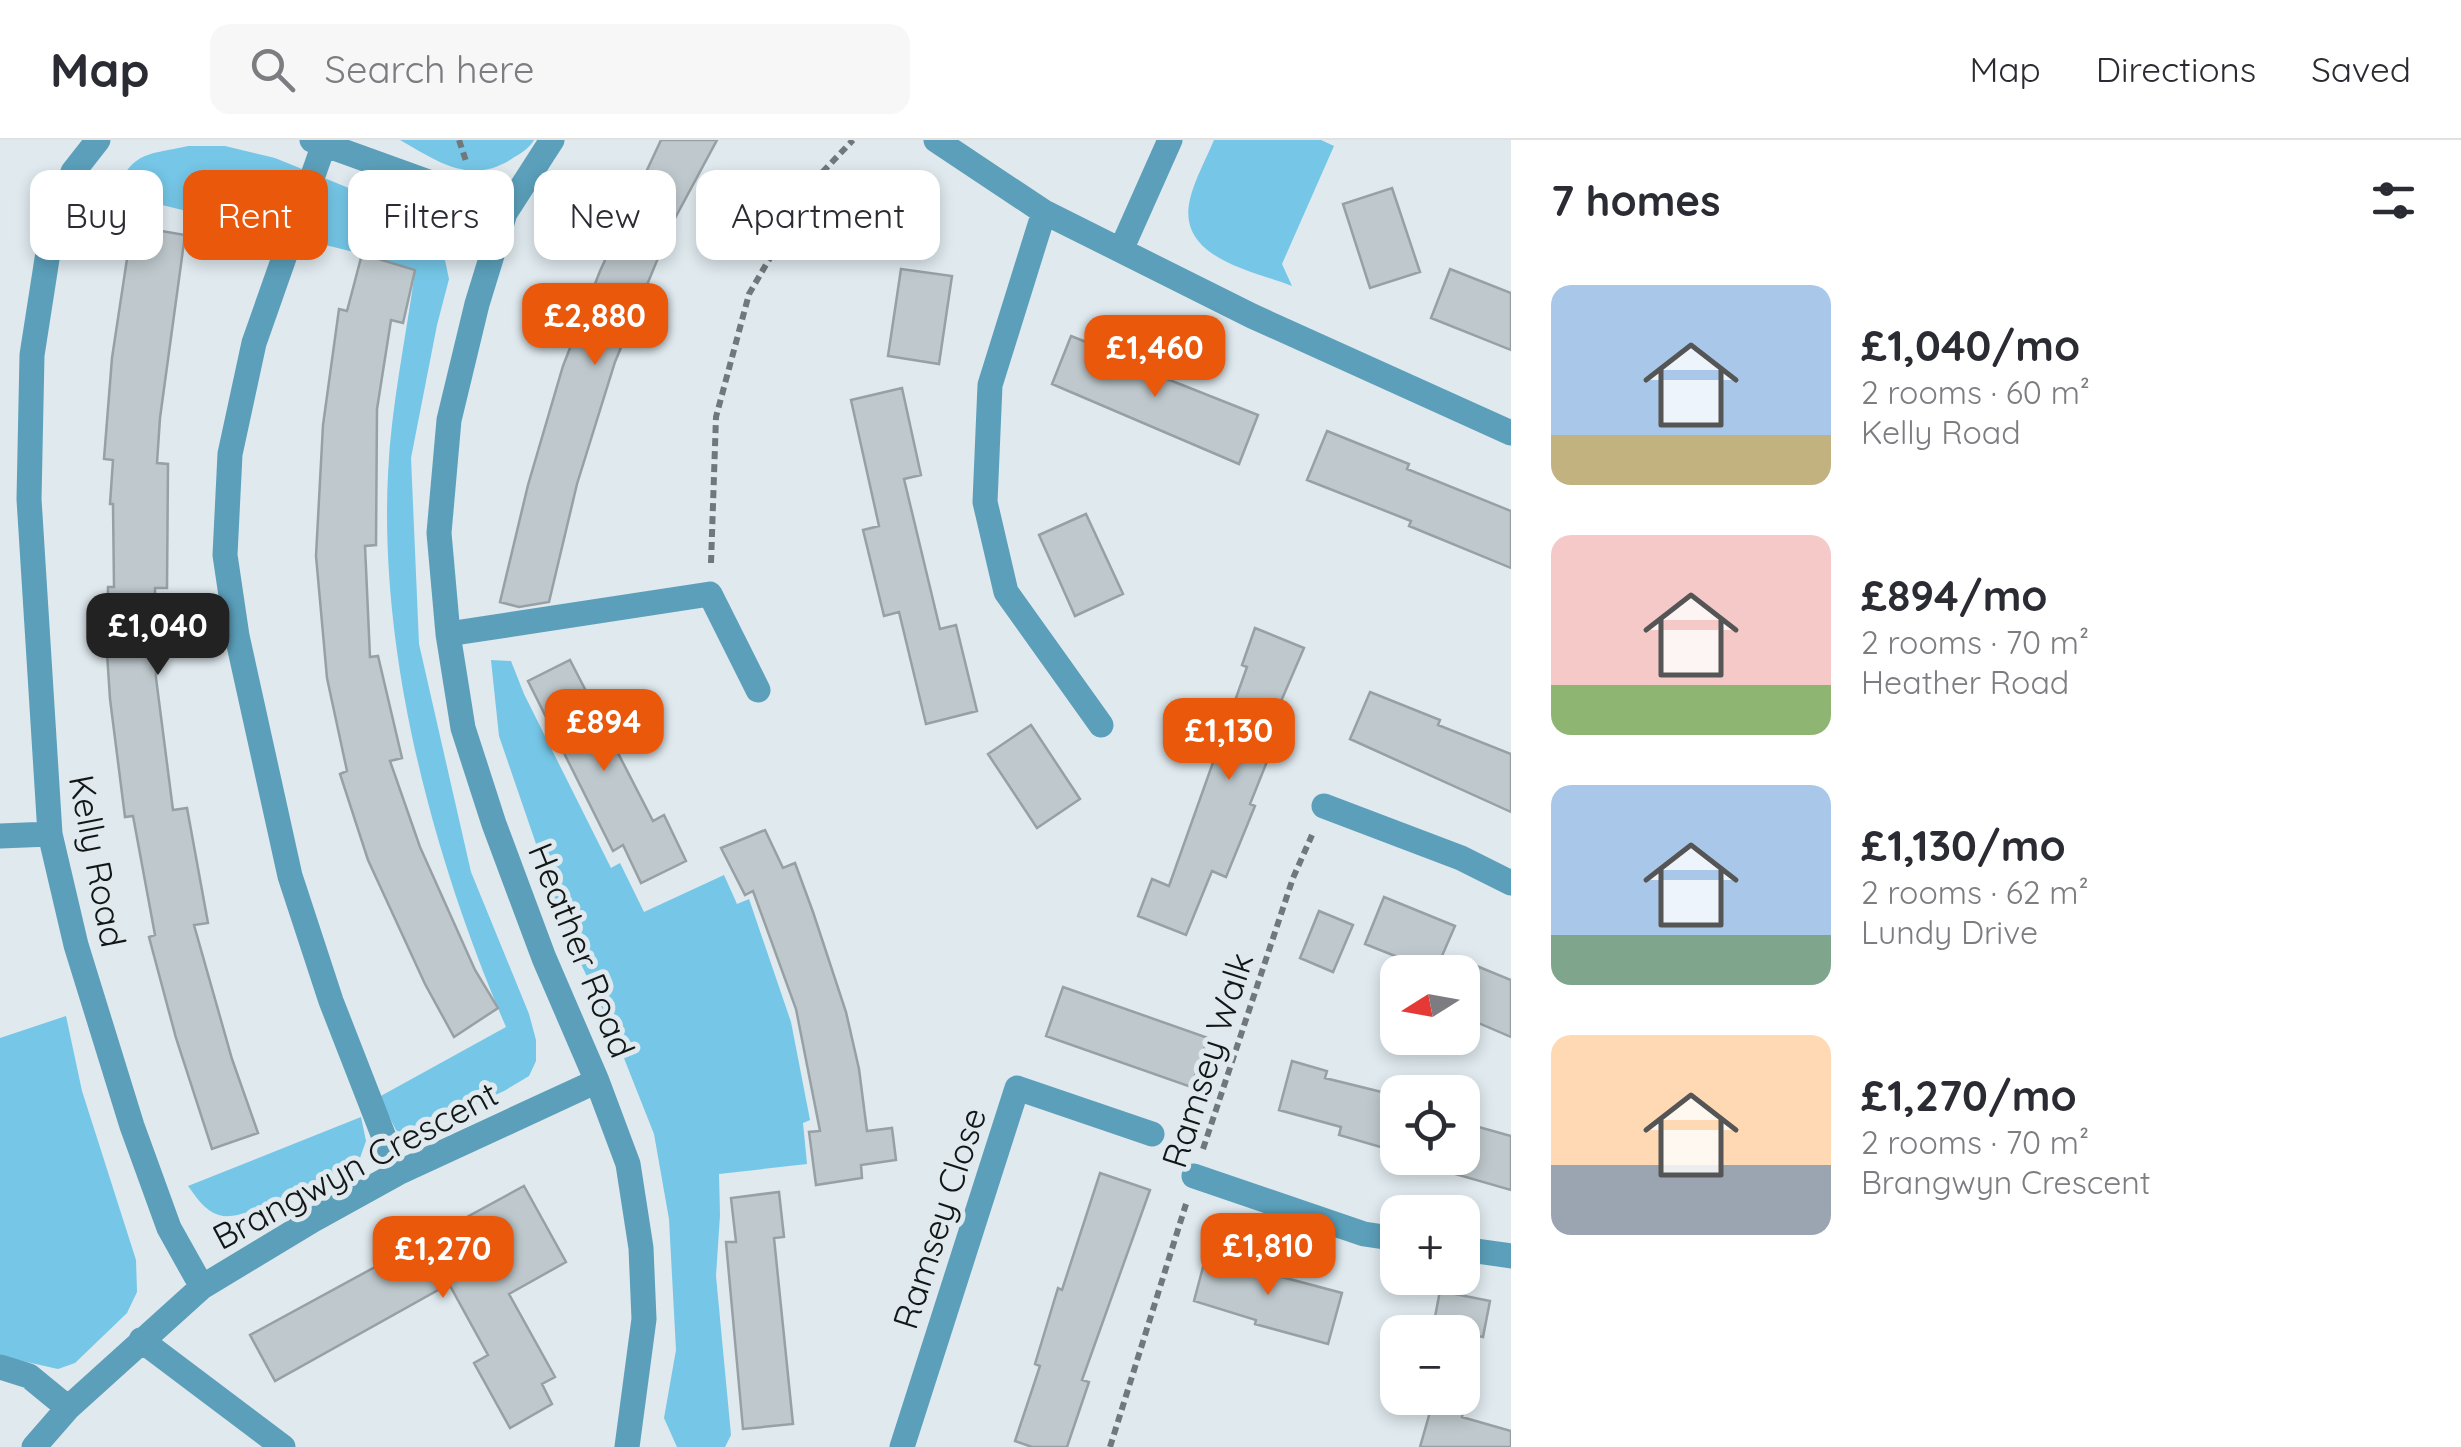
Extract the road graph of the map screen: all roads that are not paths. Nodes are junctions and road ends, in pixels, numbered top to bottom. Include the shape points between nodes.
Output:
1 (98, 140) edge
2 (552, 140) edge
3 (936, 140) edge
4 (1170, 140) edge
5 (318, 142) edge
6 (395, 170) edge
7 (514, 200) edge
8 (1044, 212) junction
9 (1121, 250) junction
10 (491, 260) edge
11 (1511, 433) edge
12 (448, 634) junction
13 (758, 690) dead end
14 (1101, 725) dead end
15 (1324, 806) road end
16 (50, 834) junction
17 (0, 836) edge
18 (1511, 883) edge
19 (597, 1080) junction
20 (1152, 1134) dead end
21 (398, 1173) junction
22 (1194, 1176) road end
23 (1380, 1236) edge
24 (1480, 1252) edge
25 (1511, 1256) edge
26 (202, 1287) junction
27 (141, 1340) junction
28 (0, 1367) edge
29 (68, 1408) junction
30 (34, 1447) edge
31 (283, 1447) edge
32 (627, 1447) edge
33 (902, 1447) edge

1 - 16 street, Kelly Road via 73,172 52,227 32,355 29,499
2 - 7 street, Heather Road
3 - 8 street
4 - 9 street
5 - 6 street
5 - 21 street via 254,344 230,454 225,555 236,636 290,876 330,1001
8 - 9 street
8 - 14 street via 990,385 984,502 1006,592
9 - 11 street
10 - 12 street, Heather Road via 449,420 439,534
12 - 13 street via 710,594
12 - 19 street, Heather Road via 463,728 494,824
15 - 18 street
16 - 17 street
16 - 26 street, Kelly Road via 132,1126 170,1228
19 - 21 street, Brangwyn Crescent
19 - 32 street, Heather Road via 628,1164 641,1248 644,1319
20 - 33 street, Ramsey Close via 1017,1088
21 - 26 street, Brangwyn Crescent
22 - 23 street
24 - 25 street
26 - 27 street, Brangwyn Crescent
27 - 29 street, Brangwyn Crescent
27 - 31 street
28 - 29 street via 28,1376
29 - 30 street, Brangwyn Crescent

